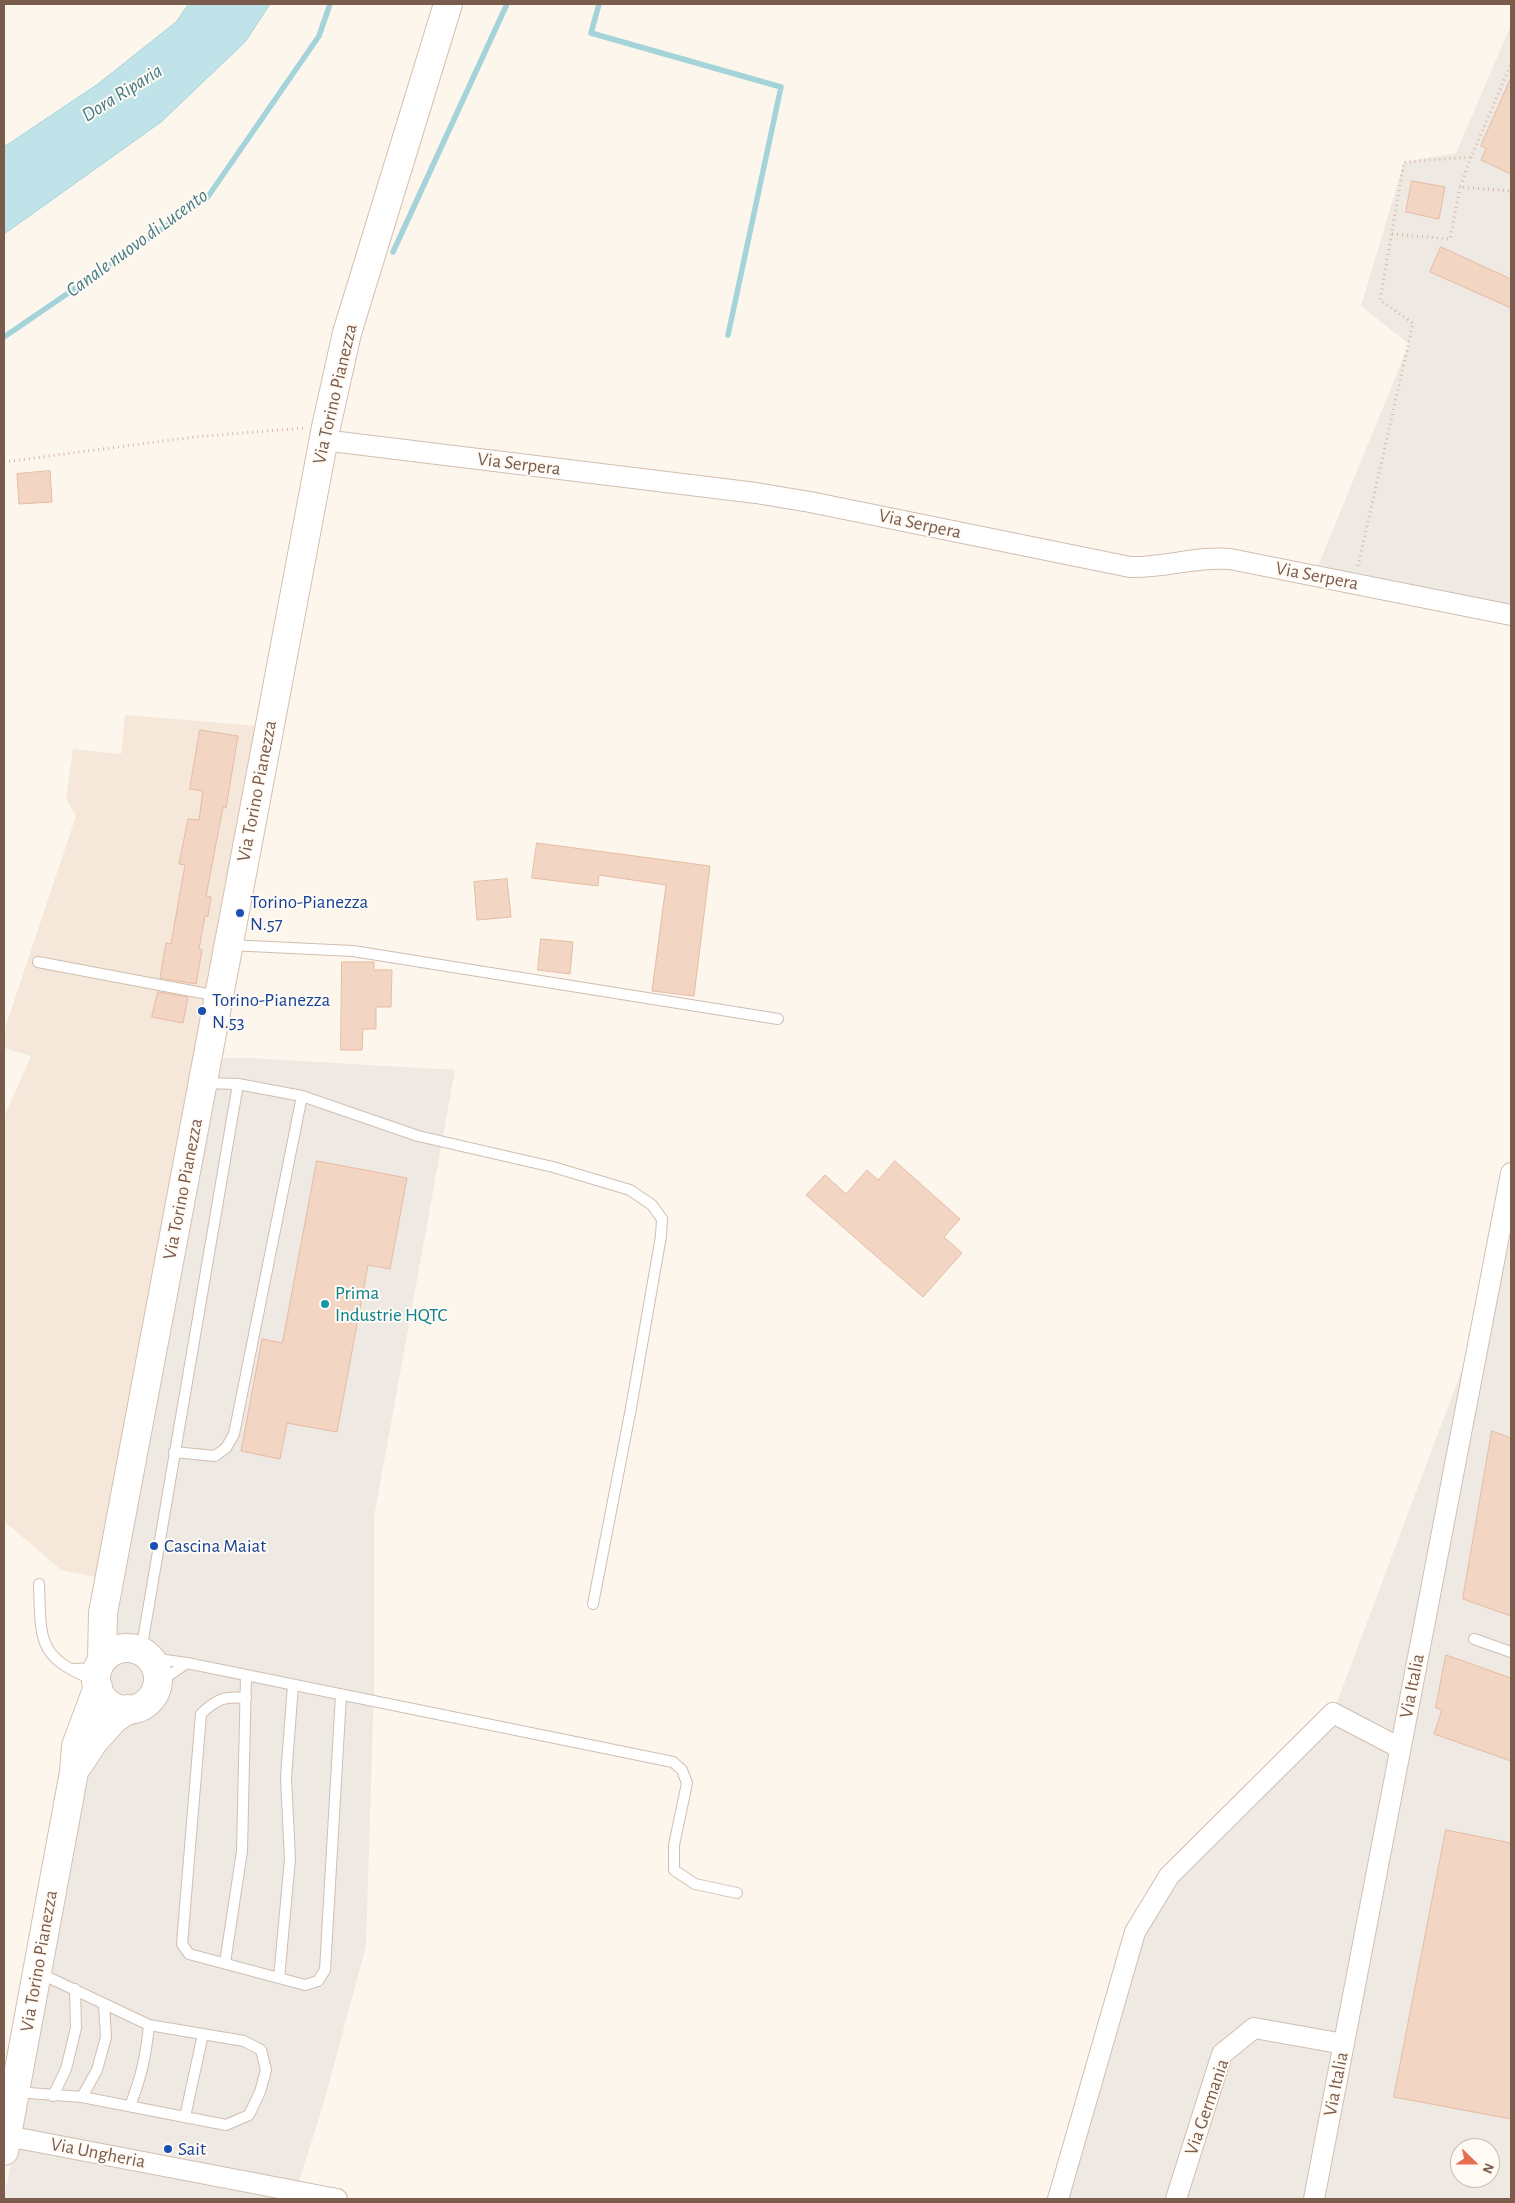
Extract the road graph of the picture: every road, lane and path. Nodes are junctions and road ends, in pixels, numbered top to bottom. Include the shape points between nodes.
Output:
1 (448, 4) edge
2 (1511, 64) edge
3 (1471, 156) junction
4 (1460, 187) junction
5 (1511, 191) edge
6 (1392, 234) junction
7 (324, 433) junction
8 (4, 462) edge
9 (1354, 584) junction
10 (1511, 615) edge
11 (228, 945) junction
12 (38, 962) dead end
13 (219, 996) junction
14 (778, 1020) dead end
15 (202, 1084) junction
16 (238, 1084) junction
17 (302, 1096) junction
18 (1511, 1173) edge
19 (174, 1452) junction
20 (39, 1584) dead end
21 (108, 1588) junction
22 (593, 1604) dead end
23 (1474, 1639) dead end
24 (1511, 1652) edge
25 (147, 1661) junction
26 (187, 1663) junction
27 (99, 1674) junction
28 (246, 1676) junction
29 (293, 1685) junction
30 (341, 1695) junction
31 (246, 1698) junction
32 (128, 1710) junction
33 (1400, 1748) junction
34 (74, 1772) junction
35 (737, 1893) dead end
36 (225, 1964) junction
37 (37, 1972) junction
38 (279, 1978) junction
39 (75, 1989) junction
40 (104, 2004) junction
41 (149, 2025) junction
42 (202, 2034) junction
43 (1344, 2044) junction
44 (15, 2092) junction
45 (52, 2096) junction
46 (82, 2097) junction
47 (130, 2106) junction
48 (185, 2117) junction
49 (5, 2144) edge
50 (336, 2199) edge
51 (1058, 2199) edge
52 (1176, 2199) edge
53 (1314, 2199) edge

1 - 7 main road, Via Torino Pianezza via 347,333
2 - 3 path
3 - 4 path
3 - 6 path via 1404,162
4 - 5 path
4 - 6 path via 1450,239
6 - 9 path via 1380,300 1413,323
7 - 8 path via 194,437
7 - 9 street, Via Serpera via 765,494 1130,567 1146,568 1210,557 1224,558
7 - 11 main road, Via Torino Pianezza
9 - 10 street, Via Serpera
11 - 13 main road, Via Torino Pianezza
11 - 14 lane via 353,951
12 - 13 lane
13 - 15 main road, Via Torino Pianezza
15 - 16 lane
15 - 21 main road, Via Torino Pianezza
16 - 17 lane
16 - 19 lane
17 - 19 lane via 234,1434 226,1448 215,1456
17 - 22 lane via 418,1136 554,1167 630,1190 652,1205 662,1219 662,1236
18 - 33 street, Via Italia
19 - 25 lane
20 - 27 lane via 41,1633 48,1652 69,1669
21 - 25 main road via 127,1635
21 - 27 main road, Via Torino Pianezza
23 - 24 lane
25 - 26 lane
25 - 26 lane
25 - 27 main road via 119,1649 110,1653
25 - 32 main road via 154,1693 148,1702
26 - 28 lane
27 - 32 main road via 102,1696 118,1708
27 - 34 main road, Via Torino Pianezza via 76,1746
28 - 29 lane
28 - 31 lane
29 - 30 lane
29 - 38 lane via 286,1777 290,1859
30 - 35 lane via 673,1762 682,1770 688,1783 674,1845 674,1870 695,1884
30 - 38 lane via 325,1970 318,1981 305,1985
31 - 36 lane via 242,1851
31 - 36 lane via 229,1696 211,1703 201,1714 182,1929 182,1944 189,1954
32 - 34 main road, Via Torino Pianezza via 114,1719 94,1741
33 - 43 street, Via Italia
33 - 51 street via 1333,1713 1169,1876 1135,1932
34 - 37 main road, Via Torino Pianezza
36 - 38 lane
37 - 39 lane
37 - 44 main road, Via Torino Pianezza
39 - 40 lane
39 - 45 lane via 76,2028 66,2069
40 - 41 lane
40 - 46 lane via 106,2037 97,2070
41 - 42 lane
41 - 47 lane via 142,2077
42 - 48 lane
42 - 48 lane via 244,2041 261,2050 266,2070 249,2115 226,2125
43 - 52 street, Via Germania via 1254,2028 1222,2054
43 - 53 street, Via Italia
44 - 45 lane
44 - 49 main road, Via Torino Pianezza
45 - 46 lane
46 - 47 lane
47 - 48 lane
49 - 50 street, Via Ungheria

